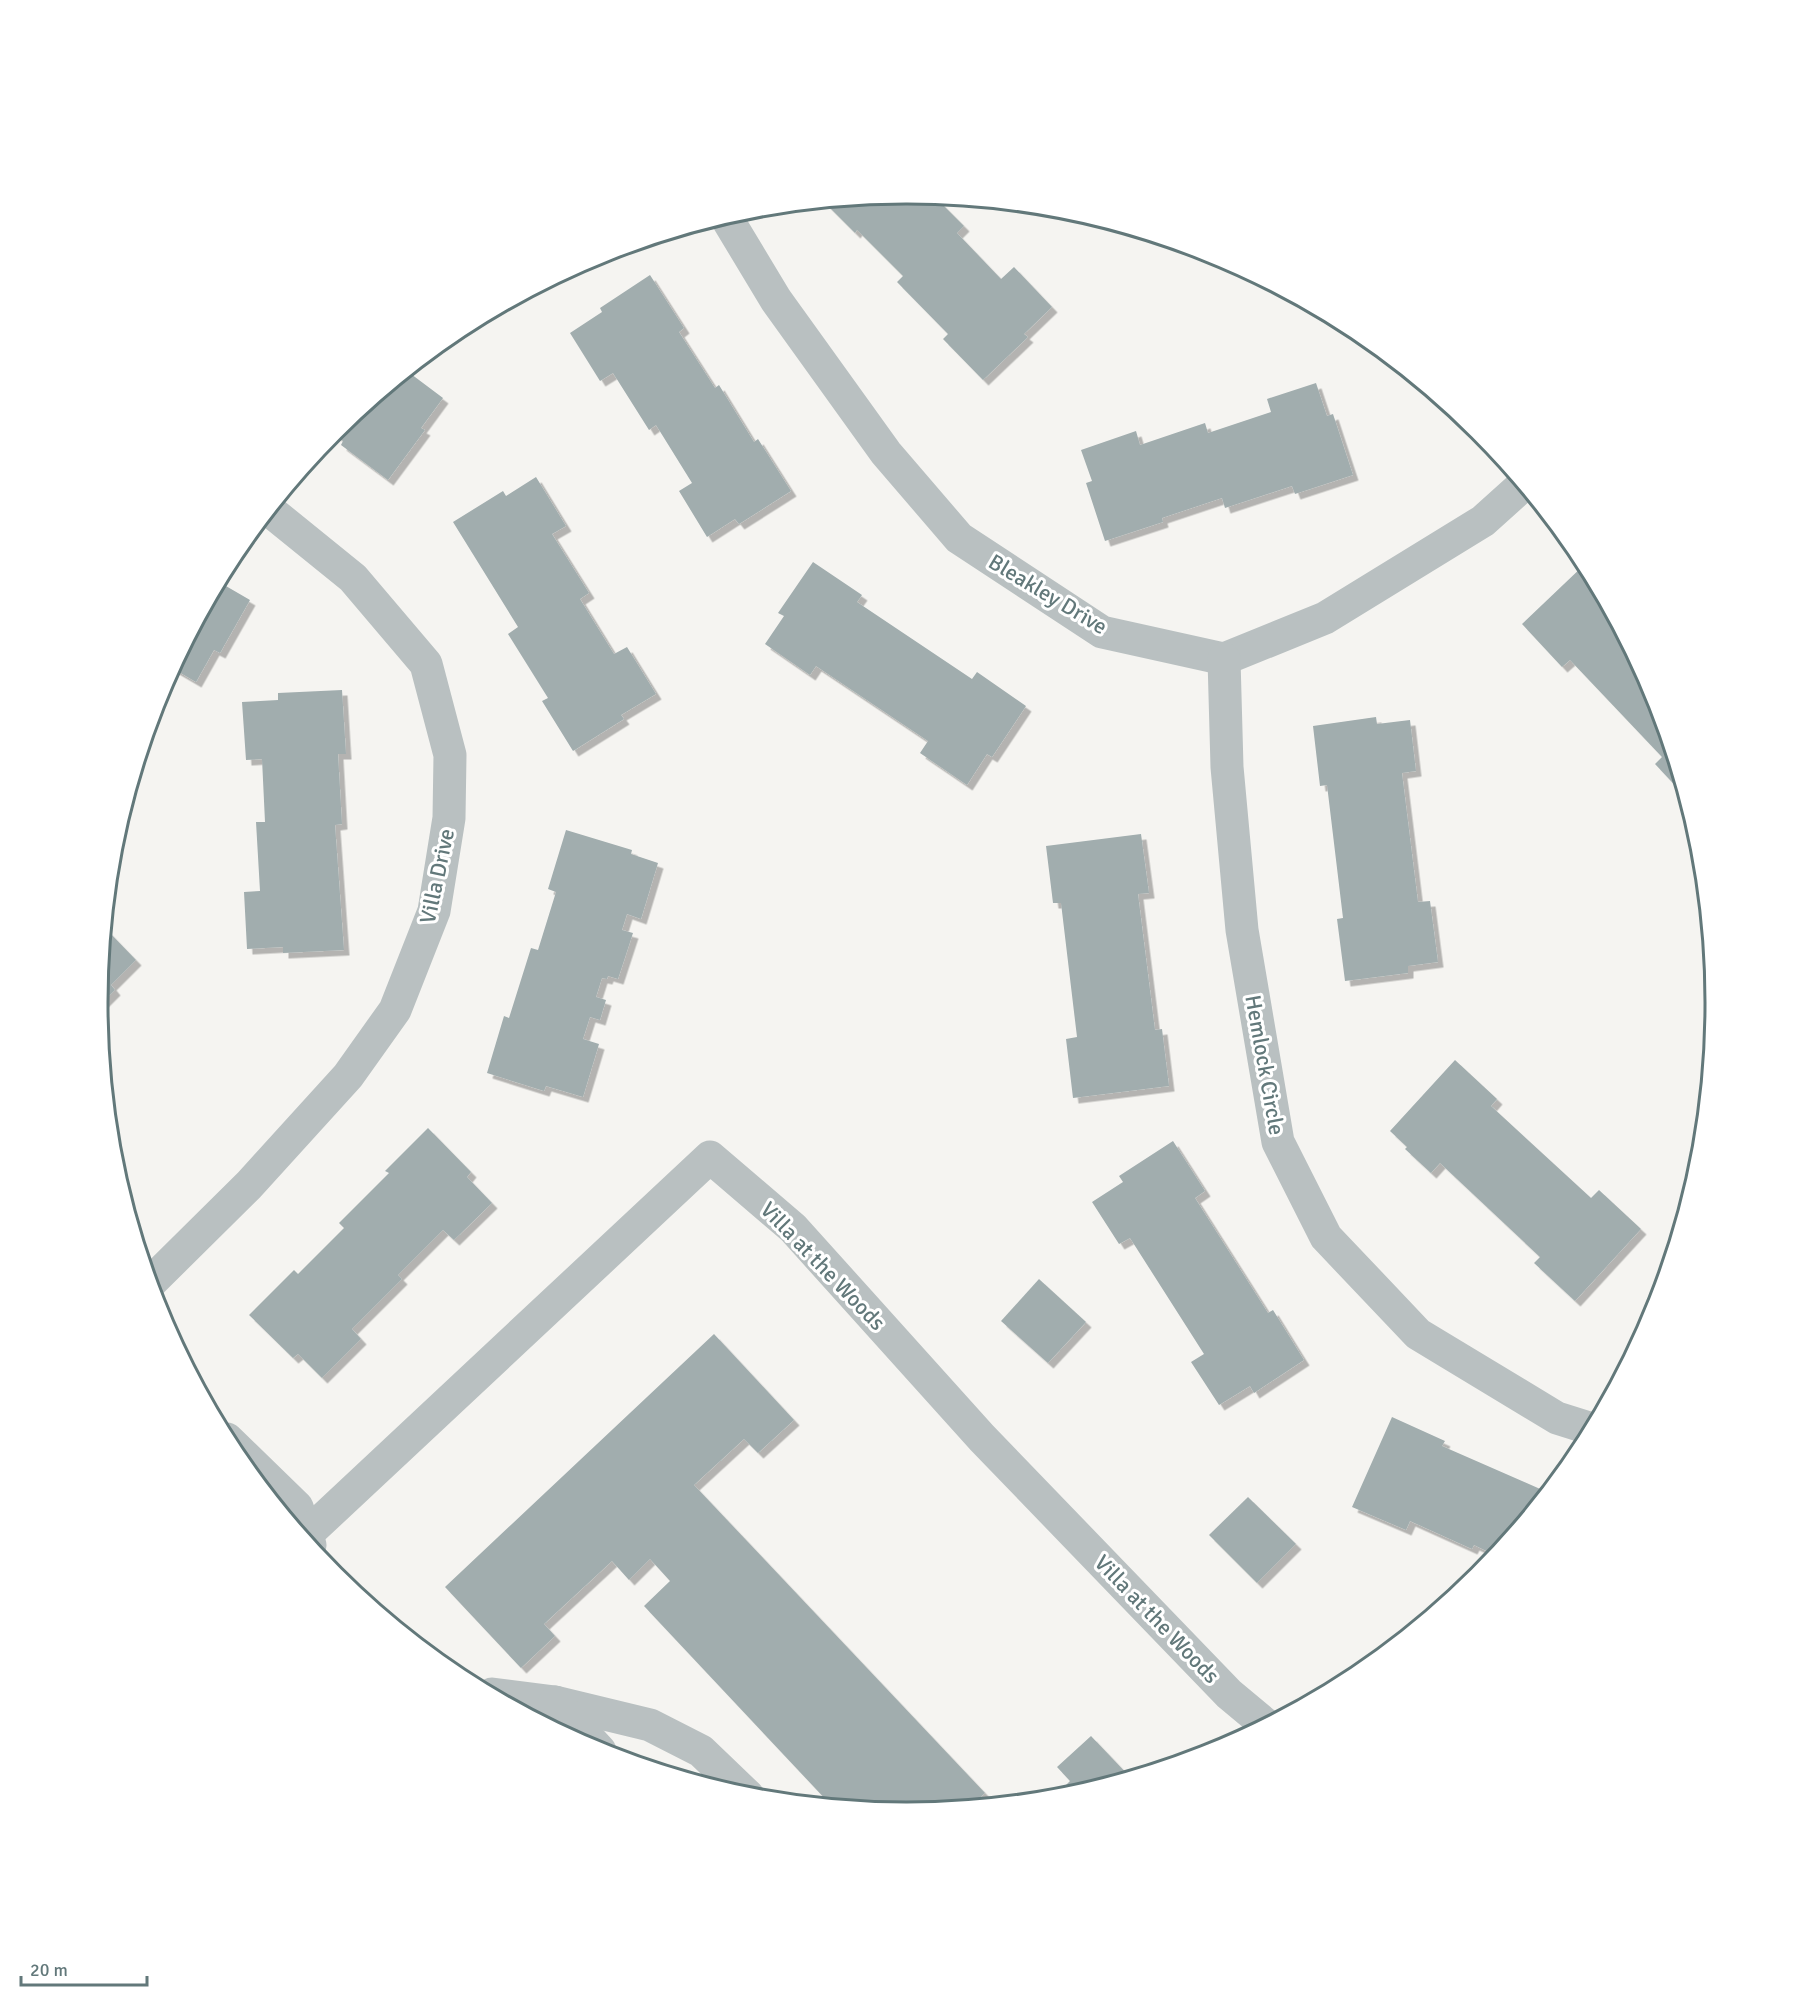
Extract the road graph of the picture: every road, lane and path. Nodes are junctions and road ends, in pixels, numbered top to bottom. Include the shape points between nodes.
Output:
1 (731, 225) edge
2 (1518, 490) edge
3 (275, 515) edge
4 (1224, 659) junction
5 (156, 1277) edge
6 (1583, 1426) edge
7 (261, 1472) edge
8 (304, 1526) edge
9 (312, 1535) edge
10 (509, 1696) edge
11 (555, 1702) junction
12 (1259, 1719) edge
13 (583, 1733) edge
14 (733, 1782) edge

1 - 4 street, Bleakley Drive via 776,300 886,453 959,538 1102,632
2 - 4 street via 1483,521 1325,618
3 - 5 street, Villa Drive via 353,578 426,663 450,755 449,818 434,911 395,1011 348,1076 249,1185
4 - 6 street, Hemlock Circle via 1227,766 1242,930 1278,1142 1326,1237 1418,1334 1557,1418
7 - 8 street via 297,1507
9 - 12 street, Villa at the Woods via 710,1157 793,1228 990,1446 1229,1694
10 - 11 street
11 - 13 street
11 - 14 street via 650,1725 701,1751

